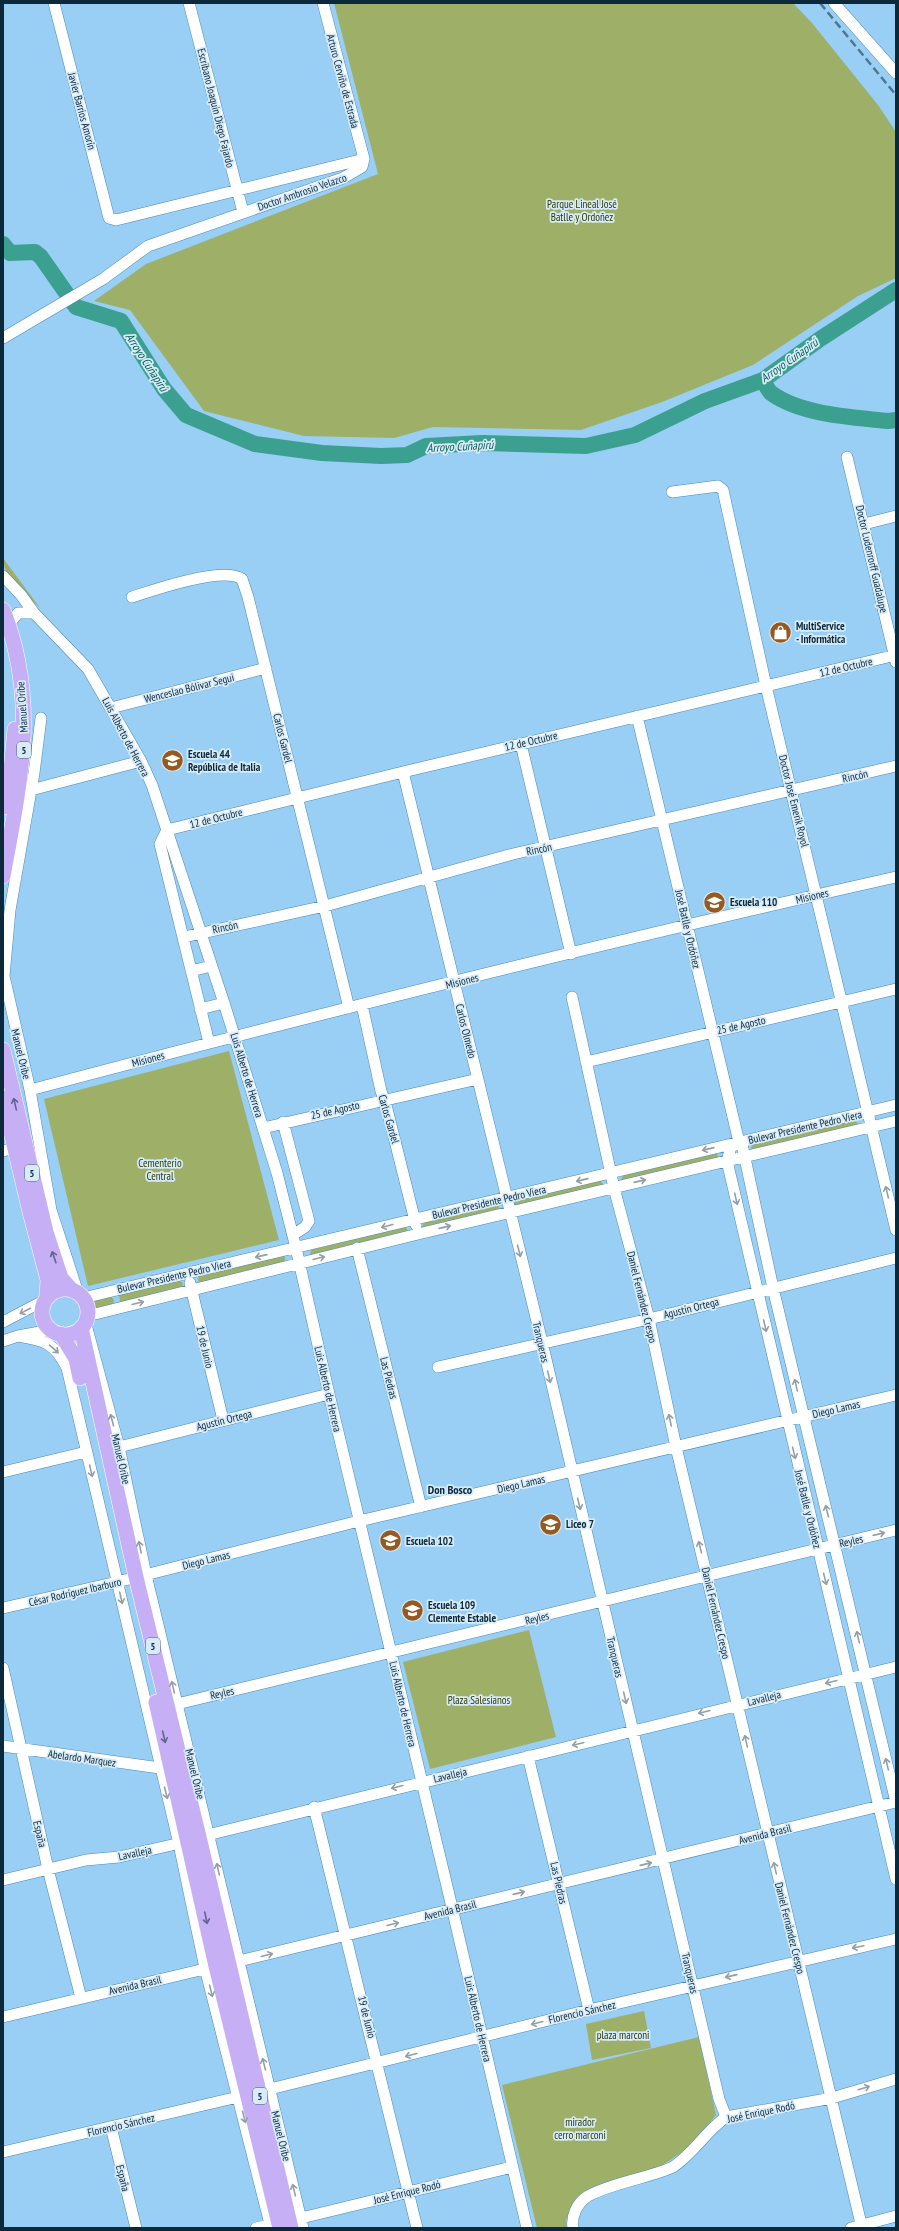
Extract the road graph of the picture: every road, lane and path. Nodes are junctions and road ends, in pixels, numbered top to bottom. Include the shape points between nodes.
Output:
1 (54, 3) edge
2 (188, 3) edge
3 (323, 3) edge
4 (834, 3) edge
5 (896, 73) edge
6 (364, 160) junction
7 (237, 191) junction
8 (243, 212) junction
9 (110, 218) joint
10 (3, 338) edge
11 (847, 457) dead end
12 (672, 492) dead end
13 (896, 516) edge
14 (864, 524) junction
15 (3, 576) edge
16 (3, 587) edge
17 (132, 597) dead end
18 (3, 610) edge
19 (34, 613) junction
20 (8, 624) junction
21 (3, 646) edge
22 (896, 658) edge
23 (266, 668) junction
24 (766, 686) junction
25 (111, 708) junction
26 (637, 716) junction
27 (41, 718) dead end
28 (521, 744) junction
29 (141, 761) junction
30 (896, 766) edge
31 (403, 772) junction
32 (31, 790) junction
33 (792, 791) junction
34 (298, 798) junction
35 (3, 821) edge
36 (663, 821) junction
37 (167, 830) junction
38 (547, 847) junction
39 (3, 876) edge
40 (429, 877) junction
41 (896, 877) edge
42 (817, 895) junction
43 (325, 906) junction
44 (687, 924) junction
45 (200, 932) junction
46 (184, 937) junction
47 (572, 954) junction
48 (4, 959) edge
49 (211, 966) junction
50 (191, 971) junction
51 (454, 983) junction
52 (896, 989) edge
53 (572, 997) dead end
54 (842, 1002) junction
55 (224, 1003) junction
56 (362, 1005) junction
57 (349, 1008) junction
58 (200, 1009) junction
59 (713, 1032) junction
60 (234, 1036) junction
61 (209, 1043) junction
62 (3, 1050) edge
63 (586, 1062) junction
64 (478, 1079) junction
65 (30, 1090) junction
66 (3, 1098) edge
67 (384, 1099) junction
68 (896, 1105) edge
69 (869, 1111) junction
70 (896, 1121) edge
71 (283, 1122) junction
72 (873, 1127) junction
73 (263, 1128) junction
74 (13, 1141) edge
75 (739, 1142) junction
76 (744, 1157) junction
77 (727, 1161) junction
78 (610, 1173) junction
79 (614, 1188) junction
80 (506, 1198) junction
81 (510, 1213) junction
82 (414, 1219) junction
83 (896, 1230) edge
84 (418, 1234) junction
85 (293, 1235) junction
86 (296, 1248) junction
87 (357, 1248) junction
88 (896, 1258) edge
89 (298, 1263) junction
90 (187, 1274) junction
91 (773, 1288) junction
92 (192, 1290) junction
93 (111, 1291) junction
94 (757, 1292) junction
95 (78, 1294) junction
96 (46, 1298) junction
97 (113, 1309) junction
98 (649, 1319) junction
99 (84, 1321) junction
100 (3, 1322) edge
101 (56, 1332) junction
102 (18, 1336) junction
103 (3, 1341) edge
104 (542, 1342) junction
105 (438, 1367) dead end
106 (329, 1394) junction
107 (896, 1396) edge
108 (803, 1416) junction
109 (223, 1420) junction
110 (786, 1420) junction
111 (119, 1447) junction
112 (676, 1447) junction
113 (86, 1452) junction
114 (3, 1472) edge
115 (571, 1472) junction
116 (421, 1507) junction
117 (359, 1521) junction
118 (896, 1530) edge
119 (836, 1544) junction
120 (817, 1549) junction
121 (707, 1576) junction
122 (132, 1578) junction
123 (602, 1602) junction
124 (3, 1608) edge
125 (391, 1653) junction
126 (896, 1667) edge
127 (3, 1668) edge
128 (866, 1673) junction
129 (849, 1677) junction
130 (177, 1704) junction
131 (737, 1704) junction
132 (633, 1730) junction
133 (3, 1746) edge
134 (20, 1749) junction
135 (528, 1756) junction
136 (160, 1768) junction
137 (421, 1781) junction
138 (896, 1802) edge
139 (877, 1806) junction
140 (314, 1807) junction
141 (767, 1834) junction
142 (194, 1839) junction
143 (664, 1860) junction
144 (48, 1869) junction
145 (896, 1879) edge
146 (3, 1880) edge
147 (559, 1884) junction
148 (453, 1909) junction
149 (347, 1935) junction
150 (896, 1939) edge
151 (798, 1960) junction
152 (222, 1965) junction
153 (693, 1985) junction
154 (81, 1998) junction
155 (589, 2010) junction
156 (3, 2017) edge
157 (481, 2036) junction
158 (378, 2063) junction
159 (896, 2079) edge
160 (270, 2089) junction
161 (238, 2097) junction
162 (832, 2098) junction
163 (726, 2117) junction
164 (111, 2127) junction
165 (3, 2152) edge
166 (512, 2167) junction
167 (409, 2191) junction
168 (896, 2216) edge
169 (299, 2225) edge
170 (274, 2227) edge
171 (858, 2227) edge
172 (136, 2228) edge
173 (256, 2228) edge
174 (417, 2228) edge
175 (527, 2228) edge
176 (573, 2228) edge

1 - 9 street, Javier Barrios Amorín
2 - 7 street, Escribano Joaquin Diego Fajardo
3 - 6 street, Arturo Cerviño de Estrada
4 - 5 street
6 - 7 street, Doctor Ambrosio Velazco
6 - 8 street, Doctor Ambrosio Velazco via 362,167 343,178
7 - 8 street, Escribano Joaquin Diego Fajardo
7 - 9 street, Doctor Ambrosio Velazco via 116,220
8 - 10 street, Doctor Ambrosio Velazco via 148,246 96,283
11 - 14 street, Doctor Ludenrorff Guadalupe
12 - 24 street, Doctor José Emerik Royol via 718,486 723,490
13 - 14 street
14 - 22 street, Doctor Ludenrorff Guadalupe
15 - 19 street, Luis Alberto de Herrera
16 - 19 street
17 - 23 street, Carlos Gardel via 175,583 221,575 238,576 242,579 248,597
18 - 20 highway, Manuel Oribe / 5
19 - 20 street via 18,612
19 - 25 street, Luis Alberto de Herrera via 88,669
20 - 39 highway, Manuel Oribe / 5 via 19,668 24,716 24,751
21 - 35 highway, Manuel Oribe / 5 via 10,669 15,713 11,770
22 - 24 street, 12 de Octubre
23 - 25 street, Wenceslao Bólivar Segui
23 - 34 street, Carlos Gardel
24 - 26 street, 12 de Octubre
24 - 33 street, Doctor José Emerik Royol
25 - 29 street, Luis Alberto de Herrera
26 - 28 street, 12 de Octubre
26 - 36 street, José Batlle y Ordóñez
27 - 32 street, Manuel Oribe
28 - 31 street, 12 de Octubre
28 - 38 street
29 - 32 street
29 - 37 street, Luis Alberto de Herrera
30 - 33 street, Rincón
31 - 34 street, 12 de Octubre
31 - 40 street, Carlos Olmedo
32 - 48 street, Manuel Oribe
33 - 36 street, Rincón
33 - 42 street, Doctor José Emerik Royol
34 - 37 street, 12 de Octubre
34 - 43 street, Carlos Gardel
36 - 38 street, Rincón
36 - 44 street, José Batlle y Ordóñez
37 - 45 street, Luis Alberto de Herrera
37 - 46 street via 160,844
38 - 40 street, Rincón
38 - 47 street
40 - 43 street, Rincón
40 - 51 street, Carlos Olmedo
41 - 42 street, Misiones
42 - 44 street, Misiones
42 - 54 street, Doctor José Emerik Royol
43 - 45 street, Rincón
43 - 57 street, Carlos Gardel
44 - 47 street, Misiones
44 - 59 street, José Batlle y Ordóñez
45 - 46 street, Rincón
45 - 49 street, Luis Alberto de Herrera
46 - 50 street
47 - 51 street, Misiones
48 - 65 street, Manuel Oribe via 5,988
49 - 50 street
49 - 55 street, Luis Alberto de Herrera
50 - 58 street
51 - 56 street, Misiones
51 - 64 street, Carlos Olmedo
52 - 54 street, 25 de Agosto
53 - 63 street, Daniel Fernández Crespo
54 - 59 street, 25 de Agosto
54 - 69 street, Doctor José Emerik Royol
55 - 58 street
55 - 60 street, Luis Alberto de Herrera
56 - 57 street, Misiones
56 - 67 street, Carlos Gardel
57 - 60 street, Misiones
58 - 61 street
59 - 63 street, 25 de Agosto
59 - 75 street, José Batlle y Ordóñez
60 - 61 street, Misiones
60 - 73 street, Luis Alberto de Herrera
61 - 65 street, Misiones
74 -> 62 highway, Manuel Oribe / 5
63 - 78 street, Daniel Fernández Crespo
64 - 67 street, 25 de Agosto
64 - 80 street, Carlos Olmedo
65 - 95 street, Manuel Oribe via 51,1210
66 - 74 highway, Manuel Oribe / 5
67 - 71 street, 25 de Agosto
67 - 82 street, Carlos Gardel
68 - 69 street, Bulevar Presidente Pedro Viera
69 - 72 street, Doctor José Emerik Royol
69 - 75 street, Bulevar Presidente Pedro Viera
70 - 72 street, Bulevar Presidente Pedro Viera
71 - 73 street, 25 de Agosto
71 - 85 street via 309,1221
72 - 76 street, Bulevar Presidente Pedro Viera
83 -> 72 street, Doctor José Emerik Royol
73 - 85 street, Luis Alberto de Herrera
95 -> 74 highway, Manuel Oribe / 5 via 62,1278
74 - 96 highway, Manuel Oribe / 5 via 48,1280
75 - 76 street, José Batlle y Ordóñez
75 - 77 street via 731,1147
75 -> 78 street, Bulevar Presidente Pedro Viera
76 - 77 street, Bulevar Presidente Pedro Viera
76 - 91 street, José Batlle y Ordóñez
79 -> 77 street, Bulevar Presidente Pedro Viera
77 -> 94 street, José Batlle y Ordóñez
78 - 79 street, Daniel Fernández Crespo
78 -> 80 street, Bulevar Presidente Pedro Viera
79 - 81 street, Bulevar Presidente Pedro Viera
79 - 98 street, Daniel Fernández Crespo
80 - 81 street, Tranqueras
80 - 82 street, Bulevar Presidente Pedro Viera
84 -> 81 street, Bulevar Presidente Pedro Viera
81 -> 104 street, Tranqueras
82 - 84 street, Carlos Gardel
82 -> 86 street, Bulevar Presidente Pedro Viera
84 - 87 street, Bulevar Presidente Pedro Viera
85 - 86 street, Luis Alberto de Herrera
86 - 89 street, Luis Alberto de Herrera
86 -> 90 street, Bulevar Presidente Pedro Viera
89 -> 87 street, Bulevar Presidente Pedro Viera
87 - 116 street, Las Piedras
88 - 91 street, Agustín Ortega
89 - 92 street, Bulevar Presidente Pedro Viera
89 - 106 street, Luis Alberto de Herrera
90 - 92 street, 19 de Junio
90 - 93 street, Bulevar Presidente Pedro Viera
91 - 94 street, Agustín Ortega
108 -> 91 street, José Batlle y Ordóñez
97 -> 92 street, Bulevar Presidente Pedro Viera
92 - 109 street, 19 de Junio
93 - 95 street, Bulevar Presidente Pedro Viera
93 - 97 street via 118,1299
94 - 98 street, Agustín Ortega
94 -> 110 street, José Batlle y Ordóñez
95 - 96 highway via 60,1289
95 - 99 highway, Manuel Oribe via 87,1306
96 -> 100 street
96 - 101 highway, Manuel Oribe via 42,1305 42,1317
97 - 99 street, Bulevar Presidente Pedro Viera
98 - 104 street, Agustín Ortega
112 -> 98 street, Daniel Fernández Crespo
99 - 101 highway via 71,1333
111 -> 99 street, Manuel Oribe
99 - 122 highway, Manuel Oribe / 5
101 - 102 street
101 - 122 highway, Manuel Oribe / 5 via 76,1359
102 - 103 street
102 -> 113 street via 40,1339 53,1346 61,1355 67,1368
104 - 105 street, Agustín Ortega
104 -> 115 street, Tranqueras
106 - 109 street, Agustín Ortega
106 - 117 street, Luis Alberto de Herrera
107 - 108 street, Diego Lamas
108 - 110 street, Diego Lamas
119 -> 108 street, José Batlle y Ordóñez
109 - 111 street, Agustín Ortega
110 - 112 street, Diego Lamas
110 -> 120 street, José Batlle y Ordóñez
122 -> 111 street, Manuel Oribe
112 - 115 street, Diego Lamas
121 -> 112 street, Daniel Fernández Crespo
113 - 114 street
113 -> 122 street
115 - 116 street, Diego Lamas
115 -> 123 street, Tranqueras
116 - 117 street, Diego Lamas
117 - 122 street, Diego Lamas
117 - 125 street, Luis Alberto de Herrera
119 -> 118 street, Reyles
119 - 120 street, Reyles
128 -> 119 street, José Batlle y Ordóñez
120 - 121 street, Reyles
120 -> 129 street, José Batlle y Ordóñez
121 - 123 street, Reyles
121 - 131 street, Daniel Fernández Crespo
122 - 124 street, César Rodríguez Ibarburo
130 -> 122 street, Manuel Oribe
122 -> 136 street
122 - 142 highway, Manuel Oribe / 5
123 - 125 street, Reyles
123 -> 132 street, Tranqueras
125 - 130 street, Reyles
125 - 137 street, Luis Alberto de Herrera
126 - 128 street, Lavalleja
127 - 134 street, España
128 - 129 street, Lavalleja
138 -> 128 street, José Batlle y Ordóñez
129 -> 131 street, Lavalleja
129 - 139 street, José Batlle y Ordóñez
130 - 142 street, Manuel Oribe
131 -> 132 street, Lavalleja
141 -> 131 street, Daniel Fernández Crespo
132 -> 135 street, Lavalleja
132 - 143 street, Tranqueras
133 - 134 street, Abelardo Marquez
134 - 136 street, Abelardo Marquez
134 - 144 street, España
135 - 137 street, Lavalleja
135 - 147 street, Las Piedras
136 -> 142 street
137 -> 140 street, Lavalleja
137 - 148 street, Luis Alberto de Herrera
138 - 139 street, Avenida Brasil
139 - 141 street, Avenida Brasil
139 - 145 street, José Batlle y Ordóñez
140 - 142 street, Lavalleja
140 - 149 street, 19 de Junio
141 - 143 street, Avenida Brasil
151 -> 141 street, Daniel Fernández Crespo
142 - 144 street, Lavalleja via 119,1857 86,1860
142 -> 152 street
152 -> 142 street, Manuel Oribe
142 - 152 highway, Manuel Oribe / 5
147 -> 143 street, Avenida Brasil
143 - 153 street, Tranqueras
144 - 146 street, Lavalleja
144 - 154 street, España
148 -> 147 street, Avenida Brasil
147 - 155 street, Las Piedras
149 -> 148 street, Avenida Brasil
148 - 157 street, Luis Alberto de Herrera
152 -> 149 street, Avenida Brasil
149 - 158 street, 19 de Junio
150 -> 151 street, Florencio Sánchez
151 -> 153 street, Florencio Sánchez
151 - 162 street, Daniel Fernández Crespo
152 - 154 street, Avenida Brasil
160 -> 152 street, Manuel Oribe
152 -> 161 street
152 - 169 highway, Manuel Oribe / 5
152 - 170 highway, Manuel Oribe / 5
153 - 155 street, Florencio Sánchez
153 - 163 street, Tranqueras
154 - 156 street, Avenida Brasil
155 -> 157 street, Florencio Sánchez
157 -> 158 street, Florencio Sánchez
157 - 166 street, Luis Alberto de Herrera
158 - 160 street, Florencio Sánchez
158 - 167 street, 19 de Junio
162 -> 159 street, José Enrique Rodó
169 -> 160 street, Manuel Oribe
161 - 164 street, Florencio Sánchez
161 -> 170 street
162 - 163 street, José Enrique Rodó
162 - 171 street, Daniel Fernández Crespo
163 - 176 street, José Enrique Rodó via 685,2159 673,2167 588,2196 574,2211
164 - 165 street, Florencio Sánchez
164 - 172 street, España
166 - 167 street, José Enrique Rodó
166 - 175 street, Luis Alberto de Herrera
167 - 169 street, José Enrique Rodó
167 - 174 street, 19 de Junio
168 - 171 street
170 - 173 street

